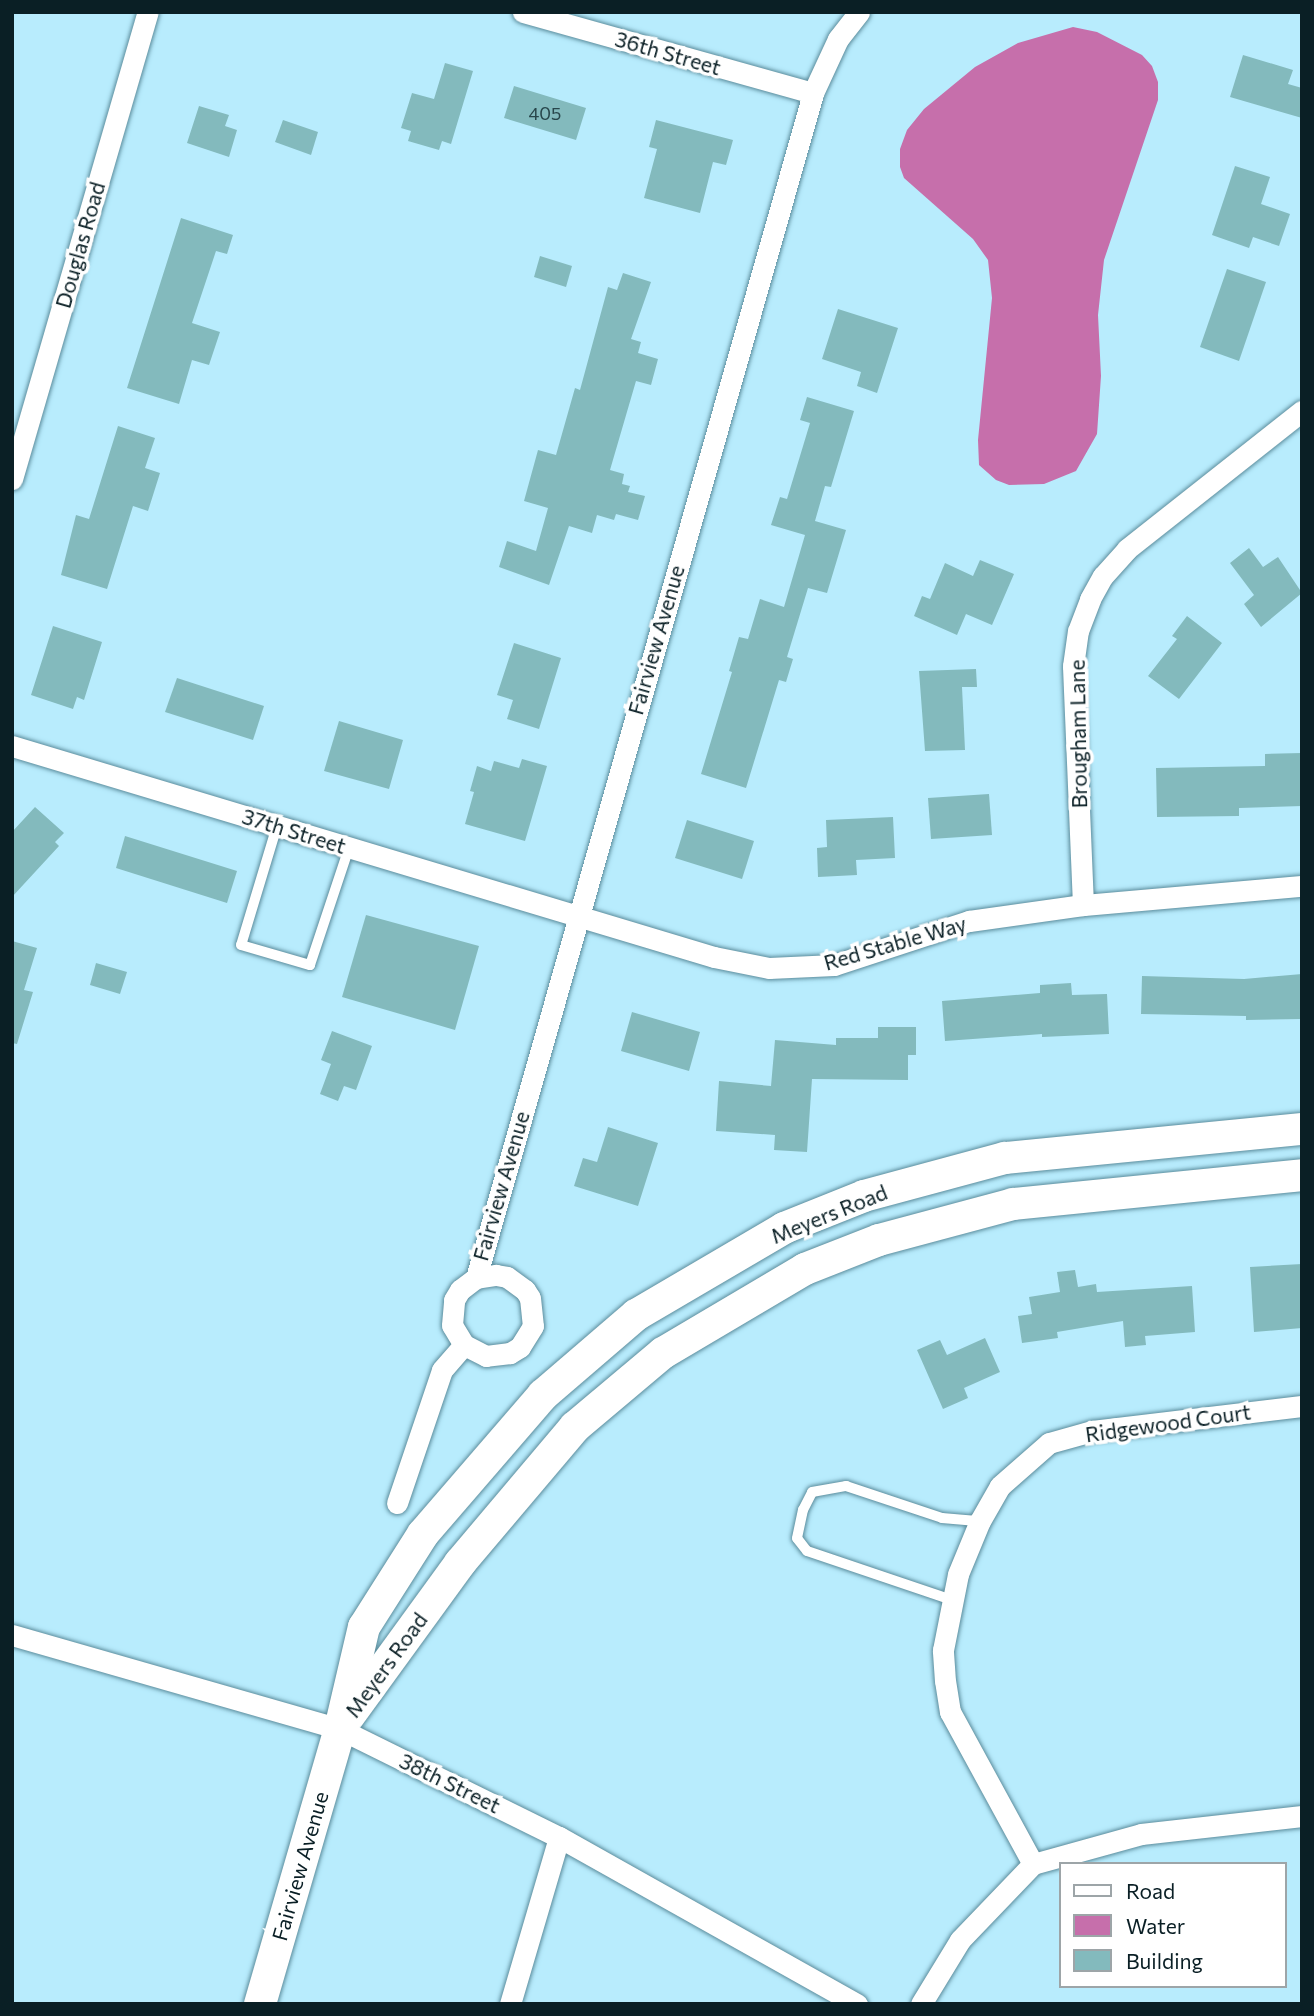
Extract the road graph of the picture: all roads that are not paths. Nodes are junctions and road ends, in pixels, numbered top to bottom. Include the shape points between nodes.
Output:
1 (148, 12) edge
2 (523, 12) edge
3 (859, 12) edge
4 (813, 93) junction
5 (1302, 411) edge
6 (12, 478) edge
7 (12, 746) edge
8 (277, 826) junction
9 (349, 848) junction
10 (1302, 886) edge
11 (1083, 905) junction
12 (577, 917) junction
13 (1302, 1129) edge
14 (1302, 1175) edge
15 (475, 1278) junction
16 (464, 1345) junction
17 (1302, 1406) edge
18 (397, 1503) dead end
19 (980, 1521) junction
20 (952, 1600) junction
21 (12, 1635) edge
22 (340, 1729) junction
23 (1302, 1816) edge
24 (559, 1837) junction
25 (1033, 1864) junction
26 (260, 2004) edge
27 (510, 2004) edge
28 (857, 2004) edge
29 (921, 2004) edge

1 - 6 street, Douglas Road
2 - 4 street, 36th Street
3 - 4 street, Fairview Avenue via 838,39
4 - 12 street, Fairview Avenue
5 - 11 street, Brougham Lane via 1127,549 1090,598 1078,631 1073,666
7 - 8 street, 37th Street
8 - 9 street, 37th Street
8 - 9 lane via 241,946 310,965
9 - 12 street, 37th Street
10 - 11 street, Red Stable Way
11 - 12 street, Red Stable Way via 969,921 834,965 792,968 746,965
12 - 15 street, Fairview Avenue
13 - 22 street, Meyers Road via 1005,1158 864,1196 785,1228 636,1315 542,1395 423,1534 364,1627
14 - 22 street, Meyers Road via 1013,1203 879,1240 805,1269 663,1353 575,1427 460,1563
15 - 16 street, Fairview Avenue via 460,1290 451,1314 456,1336
15 - 16 street, Fairview Avenue via 496,1275 516,1282 530,1298 533,1326 520,1347 501,1356 475,1353
16 - 18 street via 442,1370
17 - 19 street, Ridgewood Court via 1108,1427 1049,1443 1000,1486
19 - 20 street, Ridgewood Court via 964,1555
19 - 20 lane via 943,1518 846,1486 812,1492 803,1510 797,1538 807,1550
20 - 25 street, Ridgewood Court via 943,1650 950,1712
21 - 22 street, 38th Street
22 - 24 street, 38th Street
22 - 26 street, Fairview Avenue
23 - 25 street via 1141,1833
24 - 27 street
24 - 28 street, 38th Street
25 - 29 street via 960,1940

